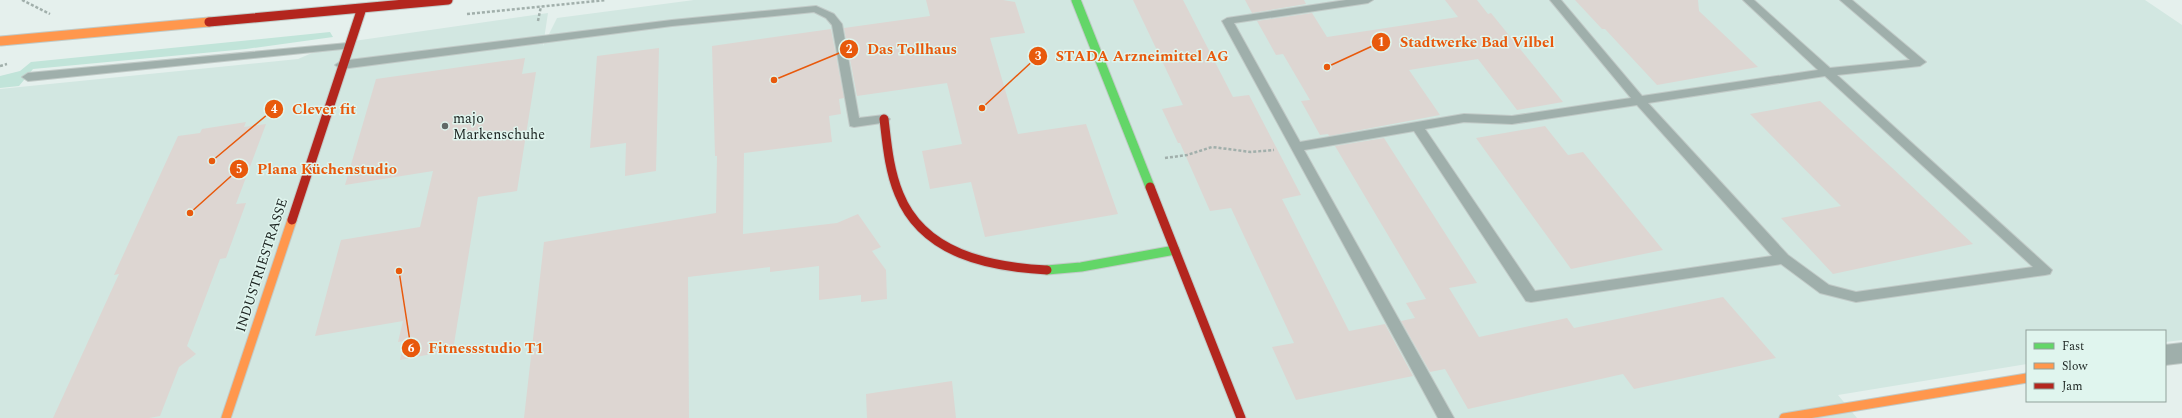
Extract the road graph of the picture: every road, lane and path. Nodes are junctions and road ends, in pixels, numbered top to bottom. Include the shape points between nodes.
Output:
1 (448, 0) edge
2 (1076, 0) edge
3 (1368, 0) edge
4 (1555, 0) edge
5 (1748, 0) edge
6 (1845, 0) edge
7 (541, 6) dead end
8 (362, 8) junction
9 (538, 17) dead end
10 (2, 39) edge
11 (348, 46) junction
12 (341, 65) junction
13 (1827, 72) junction
14 (28, 77) dead end
15 (1639, 100) junction
16 (884, 119) joint
17 (1417, 126) junction
18 (1297, 147) junction
19 (1141, 162) junction
20 (1175, 250) junction
21 (1783, 259) junction
22 (2182, 353) edge
23 (2166, 356) edge
24 (2026, 378) edge
25 (226, 418) edge
26 (1241, 418) edge
27 (1446, 418) edge
28 (1784, 418) edge

1 - 8 street
2 - 19 street
3 - 18 lane via 1228,21
4 - 15 lane
5 - 13 lane
6 - 13 lane via 1920,62
7 - 9 path
8 - 10 street
8 - 11 street, INDUSTRIESTRASSE
11 - 12 street, INDUSTRIESTRASSE
11 - 14 lane
12 - 16 lane via 672,23 816,9 830,16 837,24 854,123
12 - 25 street, INDUSTRIESTRASSE
13 - 15 lane
13 - 21 lane via 2045,270 1856,298 1825,289
15 - 17 lane via 1512,120 1464,118
15 - 21 lane
16 - 20 street via 902,202 922,229 941,245 964,256 1017,270 1049,270
17 - 18 lane
17 - 21 lane via 1531,297
18 - 19 path via 1259,152 1212,147 1187,155
18 - 27 lane
19 - 20 street
20 - 26 street
22 - 23 street
24 - 28 street

